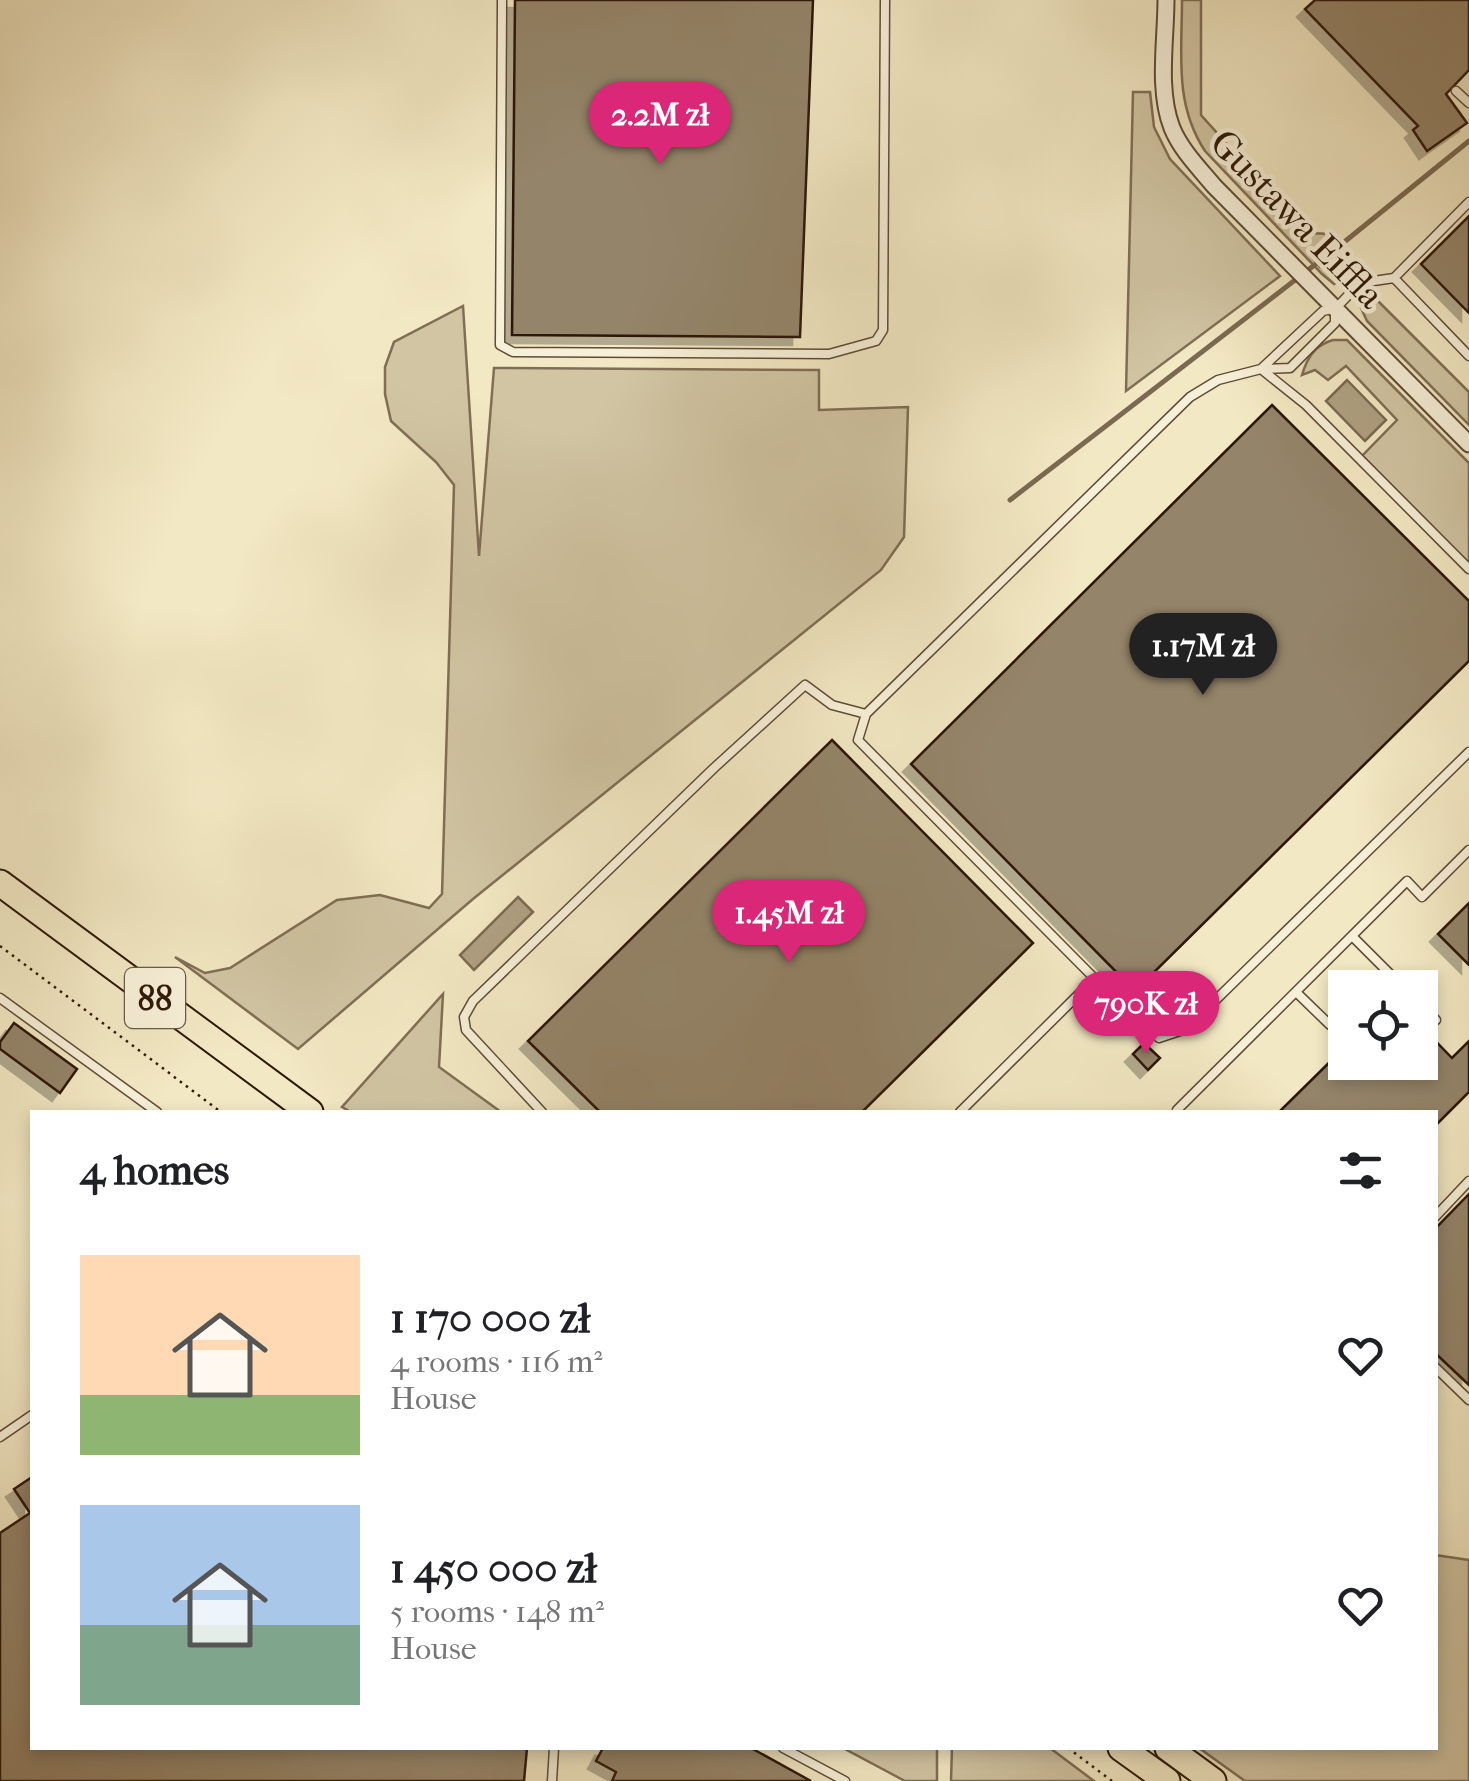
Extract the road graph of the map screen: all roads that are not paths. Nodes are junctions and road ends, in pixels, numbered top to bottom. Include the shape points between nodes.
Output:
1 (502, 0) edge
2 (886, 0) edge
3 (1166, 0) edge
4 (1456, 91) dead end
5 (1469, 103) edge
6 (1469, 202) edge
7 (1394, 278) junction
8 (1336, 308) junction
9 (1469, 356) edge
10 (1261, 369) junction
11 (1469, 444) edge
12 (1469, 569) edge
13 (866, 714) junction
14 (1469, 752) edge
15 (1469, 850) edge
16 (0, 883) edge
17 (1352, 936) junction
18 (1386, 970) edge
19 (1108, 992) junction
20 (1296, 992) junction
21 (0, 998) edge
22 (1328, 1022) edge
23 (154, 1110) edge
24 (307, 1110) edge
25 (540, 1110) edge
26 (962, 1110) edge
27 (1177, 1110) edge
28 (1469, 1181) edge
29 (1438, 1214) edge
30 (1438, 1371) edge
31 (1469, 1400) edge
32 (30, 1416) edge
33 (0, 1438) edge
34 (554, 1750) edge
35 (787, 1750) edge
36 (1124, 1750) edge
37 (1171, 1750) edge
38 (552, 1781) edge
39 (845, 1781) edge
40 (1166, 1781) edge
41 (1214, 1781) edge

1 - 2 lane via 500,344 512,352 829,354 876,341 883,330
3 - 8 street, Gustawa Eiffla via 1166,102 1173,129 1205,176
4 - 5 lane
6 - 7 lane
7 - 8 lane via 1360,283
7 - 9 lane
8 - 10 lane via 1324,311
8 - 10 lane via 1335,323 1290,368
8 - 11 street, Gustawa Eiffla
10 - 12 lane via 1306,404
10 - 13 lane via 1218,380 1190,398
13 - 19 lane via 858,740
13 - 25 lane via 832,704 805,685 473,1001 466,1030
14 - 19 lane via 1186,1029 1159,1038
15 - 17 lane via 1422,897 1407,882
16 - 24 main road, 88
17 - 18 lane
17 - 20 lane
19 - 26 lane via 1081,992
20 - 22 lane
20 - 27 lane
21 - 23 lane
28 - 29 lane
30 - 31 lane
32 - 33 lane
34 - 38 lane
35 - 39 lane
36 - 40 main road
37 - 41 main road

